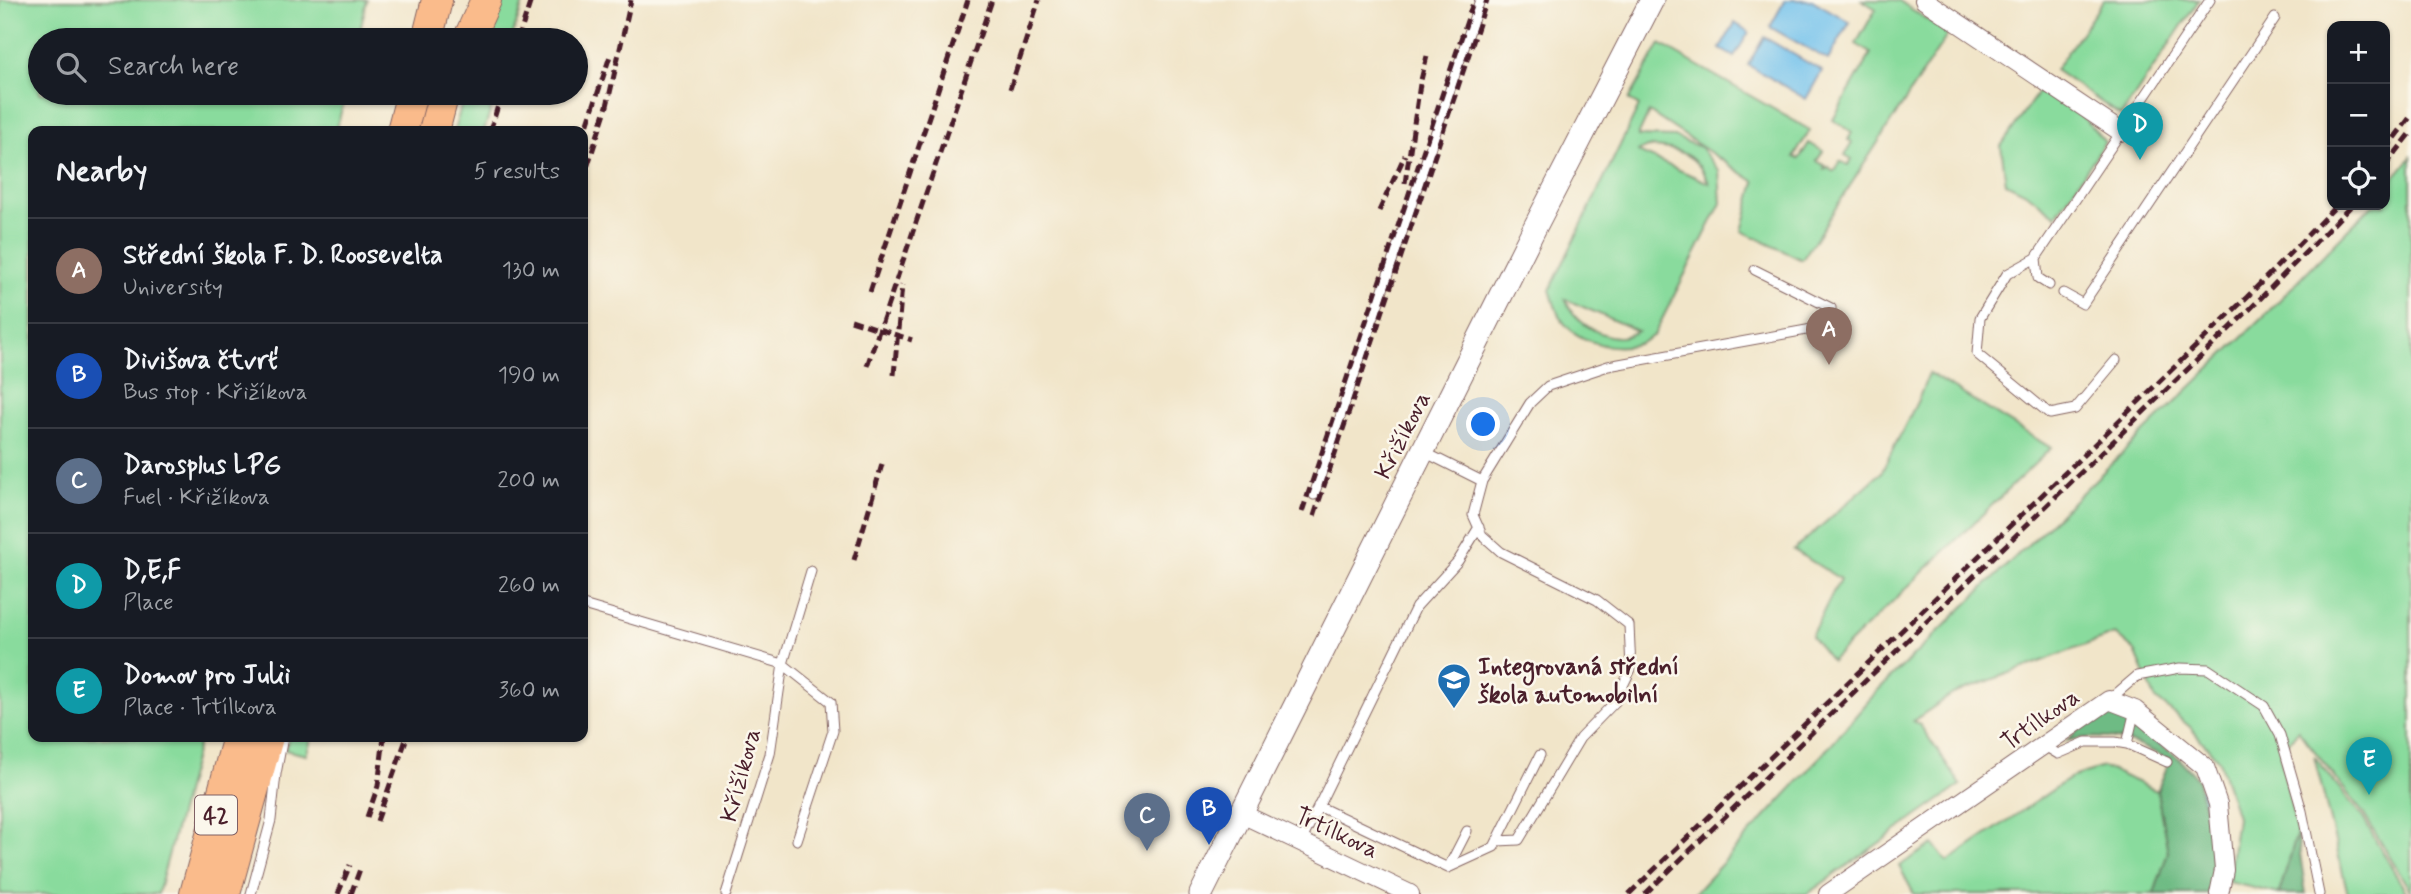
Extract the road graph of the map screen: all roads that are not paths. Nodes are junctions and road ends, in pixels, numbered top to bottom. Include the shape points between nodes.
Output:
1 (438, 0) edge
2 (471, 0) edge
3 (486, 0) edge
4 (1480, 0) edge
5 (1653, 0) edge
6 (1924, 0) edge
7 (2210, 0) edge
8 (2275, 18) dead end
9 (430, 28) edge
10 (463, 28) edge
11 (473, 28) edge
12 (409, 105) edge
13 (441, 105) edge
14 (403, 126) edge
15 (435, 126) edge
16 (2122, 132) junction
17 (2036, 258) junction
18 (1755, 270) dead end
19 (2049, 285) dead end
20 (2063, 293) dead end
21 (2116, 360) dead end
22 (1423, 452) junction
23 (1482, 481) junction
24 (1314, 495) dead end
25 (1479, 527) junction
26 (811, 571) dead end
27 (588, 606) edge
28 (783, 664) junction
29 (2109, 700) junction
30 (2135, 710) junction
31 (236, 742) edge
32 (267, 742) edge
33 (282, 742) edge
34 (2127, 744) junction
35 (2043, 745) junction
36 (1541, 755) dead end
37 (2167, 762) dead end
38 (1318, 806) junction
39 (1242, 814) junction
40 (1467, 831) dead end
41 (797, 841) dead end
42 (1497, 841) junction
43 (1301, 842) junction
44 (1448, 868) junction
45 (195, 894) edge
46 (225, 894) edge
47 (251, 894) edge
48 (726, 894) edge
49 (1201, 894) edge
50 (1410, 894) edge
51 (1828, 894) edge
52 (2219, 894) edge
53 (2319, 894) edge

1 - 9 highway
2 - 10 highway
3 - 11 highway
4 - 24 lane
5 - 22 street, Křižíkova
6 - 16 street
7 - 16 lane
8 - 20 lane via 2083,304
12 - 14 highway
13 - 15 highway
16 - 17 lane
17 - 19 lane via 2038,278
17 - 21 lane via 2007,274 1980,318 1977,354 2050,414 2075,409
18 - 23 lane via 1831,308 1823,327 1608,366 1548,386 1530,403
22 - 23 lane
22 - 39 street, Křižíkova
23 - 25 lane via 1473,515
25 - 38 lane via 1458,561 1416,607
25 - 42 lane via 1501,552 1597,600 1629,625 1631,669 1615,702 1580,738 1519,840
26 - 28 lane, Křížíkova
27 - 28 lane
28 - 41 lane via 831,702 833,731
28 - 48 lane, Křížíkova via 770,754
29 - 30 street, Trtílkova
29 - 35 street, Trtílkova
29 - 53 lane via 2137,676 2180,668 2208,669 2264,706 2280,735
30 - 34 lane
30 - 52 street, Trtílkova via 2205,767 2218,804 2224,870
31 - 45 highway, 42
32 - 46 highway, 42
33 - 47 lane via 271,820
34 - 35 lane via 2086,742 2058,754
34 - 37 lane
35 - 51 street, Trtílkova
36 - 42 lane
38 - 43 lane
38 - 44 lane
39 - 43 street, Trtílkova
39 - 49 street, Křižíkova
40 - 44 lane
42 - 44 lane via 1494,847
43 - 50 street, Trtílkova

